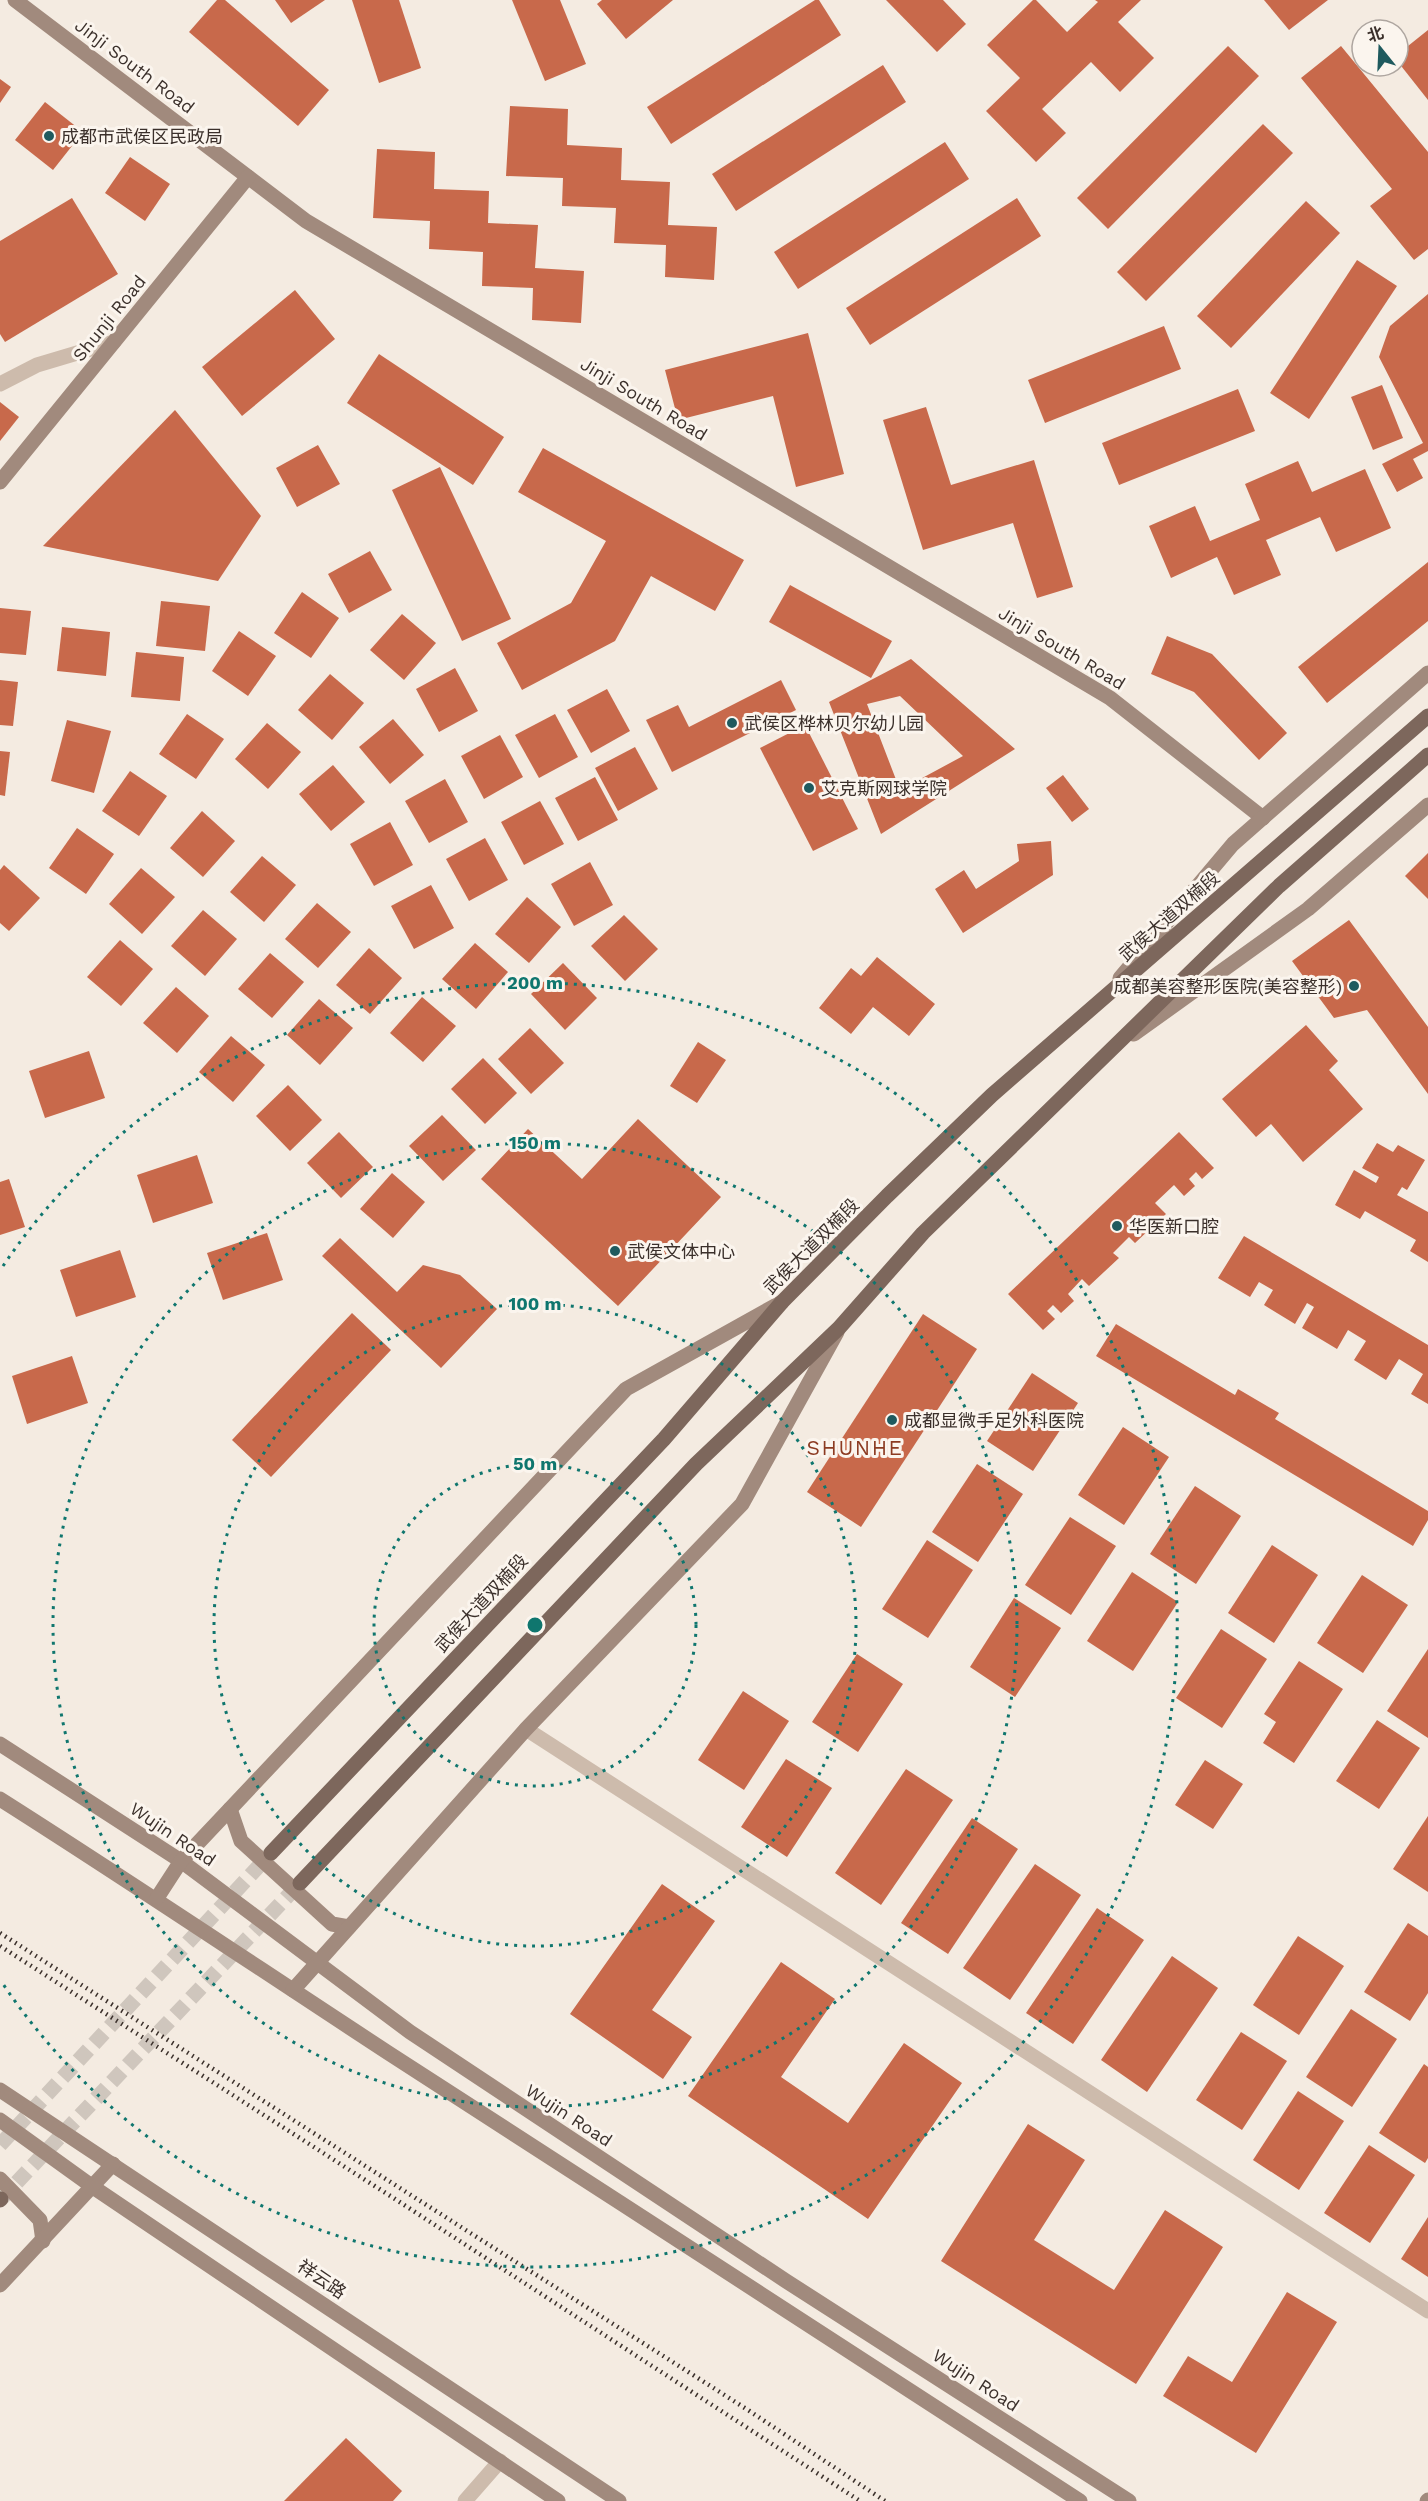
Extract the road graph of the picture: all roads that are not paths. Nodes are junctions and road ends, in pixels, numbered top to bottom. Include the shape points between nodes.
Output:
1 (15, 0) edge
2 (248, 177) junction
3 (114, 342) junction
4 (0, 384) edge
5 (0, 482) edge
6 (1428, 672) edge
7 (1428, 716) edge
8 (1428, 755) edge
9 (1428, 805) edge
10 (1263, 818) junction
11 (1101, 1000) junction
12 (1112, 1050) junction
13 (782, 1302) junction
14 (839, 1328) junction
15 (526, 1729) junction
16 (0, 1743) edge
17 (0, 1799) edge
18 (230, 1809) junction
19 (271, 1853) tunnel mouth
20 (181, 1861) junction
21 (300, 1883) tunnel mouth
22 (157, 1898) junction
23 (349, 1927) junction
24 (316, 1961) junction
25 (293, 1990) junction
26 (0, 2091) edge
27 (0, 2120) edge
28 (113, 2164) junction
29 (0, 2179) edge
30 (93, 2187) junction
31 (43, 2241) junction
32 (0, 2285) edge
33 (1428, 2311) edge
34 (500, 2461) junction
35 (465, 2501) edge
36 (558, 2501) edge
37 (619, 2501) edge
38 (1080, 2501) edge
39 (1129, 2501) edge

1 - 2 street, Jinji South Road
2 - 3 street, Shunji Road
2 - 10 street, Jinji South Road via 306,221 1110,698
3 - 4 street via 37,365
3 - 5 street, Shunji Road
6 - 10 street
7 - 11 main road, 武侯大道双楠段
8 - 12 main road via 1279,886
9 - 12 street via 1308,909
10 - 11 street via 1233,844
11 - 13 main road, 武侯大道双楠段 via 992,1095
12 - 14 main road via 923,1233
13 - 18 street via 626,1389
13 - 19 main road, 武侯大道双楠段 via 664,1439
14 - 15 street via 742,1504
14 - 21 main road via 696,1464
15 - 23 street
15 - 33 street
16 - 20 street, Wujin Road
17 - 22 street
18 - 20 street
18 - 23 street via 241,1841 332,1924
20 - 22 street
20 - 24 street, Wujin Road
22 - 25 street
23 - 24 street
24 - 25 street
24 - 39 street, Wujin Road via 420,2039
25 - 38 street
26 - 28 street, 祥云路
27 - 30 street
28 - 30 street
28 - 37 street, 祥云路
29 - 31 street via 40,2220
30 - 31 street
30 - 34 street
31 - 32 street
34 - 35 street
34 - 36 street

